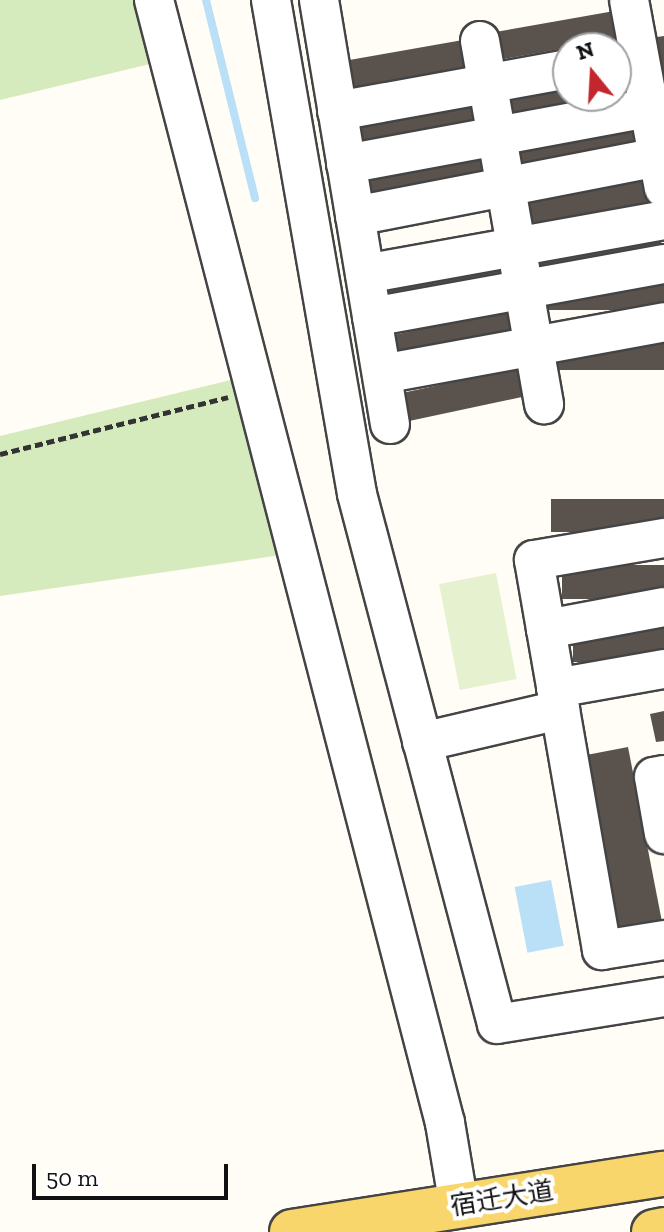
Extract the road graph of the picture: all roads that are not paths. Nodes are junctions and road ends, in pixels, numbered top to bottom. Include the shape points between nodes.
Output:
1 (154, 0) edge
2 (271, 0) edge
3 (319, 0) edge
4 (629, 0) edge
5 (628, 32) edge
6 (480, 41) dead end
7 (632, 68) edge
8 (552, 72) edge
9 (487, 84) junction
10 (649, 108) junction
11 (337, 111) junction
12 (497, 136) junction
13 (346, 164) junction
14 (662, 167) edge
15 (506, 188) junction
16 (664, 220) edge
17 (360, 244) junction
18 (516, 246) junction
19 (315, 251) junction
20 (664, 264) edge
21 (524, 289) junction
22 (372, 317) junction
23 (664, 322) edge
24 (534, 346) junction
25 (382, 374) junction
26 (544, 404) dead end
27 (390, 424) dead end
28 (664, 538) edge
29 (664, 607) edge
30 (546, 629) junction
31 (664, 669) edge
32 (558, 699) junction
33 (422, 742) junction
34 (664, 775) edge
35 (664, 834) edge
36 (664, 940) edge
37 (664, 997) edge
38 (664, 1174) edge
39 (459, 1206) junction
40 (664, 1230) edge
41 (292, 1232) edge
42 (654, 1232) edge

1 - 39 street via 445,1123
2 - 19 street
3 - 11 street
4 - 5 street
6 - 9 street
7 - 10 street
8 - 9 street
9 - 11 street
9 - 12 street
10 - 12 street
10 - 14 street
11 - 13 street
12 - 13 street
12 - 15 street
13 - 17 street
14 - 15 street
15 - 17 street
15 - 18 street
16 - 18 street
17 - 18 street
17 - 19 street
17 - 22 street
18 - 21 street
19 - 33 street via 357,494
20 - 21 street
21 - 22 street
21 - 24 street
22 - 25 street
23 - 24 street
24 - 25 street
24 - 26 street
25 - 27 street
28 - 30 street via 534,560
29 - 30 street
30 - 32 street
31 - 32 street
32 - 33 street
32 - 36 street via 602,950
33 - 37 street via 497,1024
34 - 35 street via 654,777
38 - 39 main road, 宿迁大道
39 - 41 main road, 宿迁大道
40 - 42 main road

